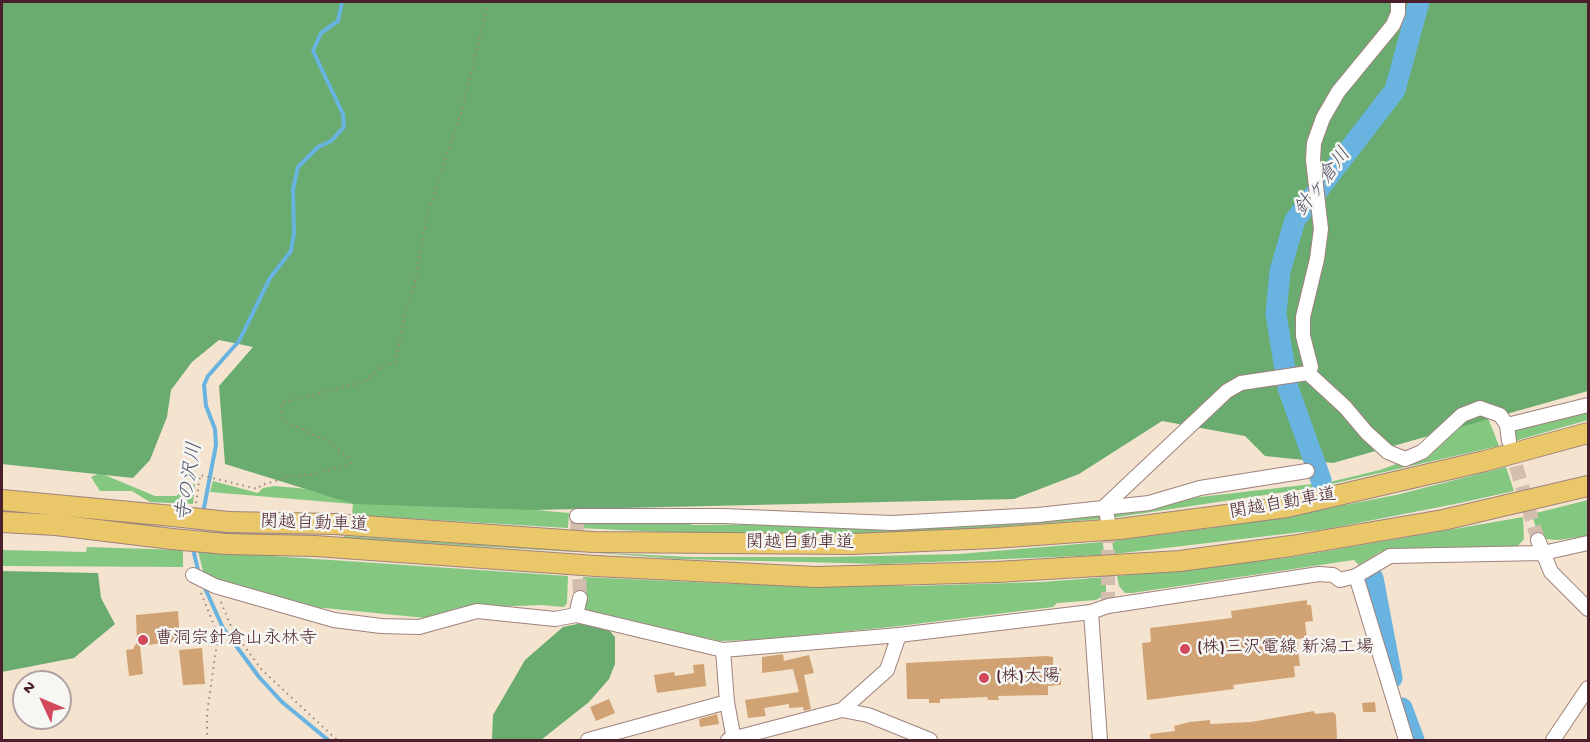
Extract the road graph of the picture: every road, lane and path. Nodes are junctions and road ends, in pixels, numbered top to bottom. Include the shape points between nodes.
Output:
1 (488, 2) edge
2 (1398, 2) edge
3 (1308, 373) junction
4 (1588, 405) edge
5 (1507, 425) junction
6 (1588, 433) edge
7 (1509, 441) tunnel mouth
8 (1307, 471) dead end
9 (200, 475) dead end
10 (1588, 486) edge
11 (2, 500) edge
12 (1105, 506) junction
13 (577, 516) dead end
14 (1108, 520) tunnel mouth
15 (2, 522) edge
16 (1588, 543) edge
17 (1540, 547) junction
18 (194, 576) joint
19 (1356, 576) junction
20 (213, 585) junction
21 (580, 598) tunnel mouth
22 (1588, 609) edge
23 (1091, 612) junction
24 (576, 615) junction
25 (899, 635) junction
26 (723, 650) junction
27 (1588, 688) edge
28 (727, 702) junction
29 (842, 710) junction
30 (732, 740) edge
31 (207, 741) edge
32 (337, 741) edge
33 (588, 741) edge
34 (930, 741) edge
35 (1100, 741) edge
36 (1406, 741) edge
37 (1553, 741) edge

1 - 9 path via 463,107 427,215 395,363 382,366 363,382 282,403 282,420 331,443 351,464 297,475 258,489
2 - 3 street via 1393,26 1338,92 1314,142 1321,229 1303,317 1303,336 1311,367
3 - 5 street via 1388,452 1405,459 1422,453 1462,415 1480,408 1494,411
3 - 12 street via 1241,383 1227,391
4 - 5 street
5 - 7 street
6 - 11 highway, 関越自動車道, bridge via 1287,507 1120,529 852,544 592,542 334,524 228,522
8 - 12 street via 1200,488 1149,503
10 - 15 highway, 関越自動車道, bridge via 1443,520 1292,546 1170,561 997,572 816,577 226,544
12 - 13 street via 1038,515 892,523 723,516
12 - 14 street
16 - 17 street
17 - 19 street via 1390,556
17 - 22 street via 1551,572
18 - 20 street
18 - 31 path via 218,635
19 - 23 street via 1340,580 1333,574 1319,574 1108,606
19 - 36 street
20 - 24 street via 334,620 381,626 418,627 477,611 555,619
20 - 32 path via 233,631 262,670
21 - 24 street
23 - 25 street
23 - 35 street
24 - 26 street
25 - 26 street
25 - 29 street via 887,670
26 - 28 street
27 - 37 street
28 - 30 street
28 - 33 street
29 - 30 street
29 - 34 street via 868,715

